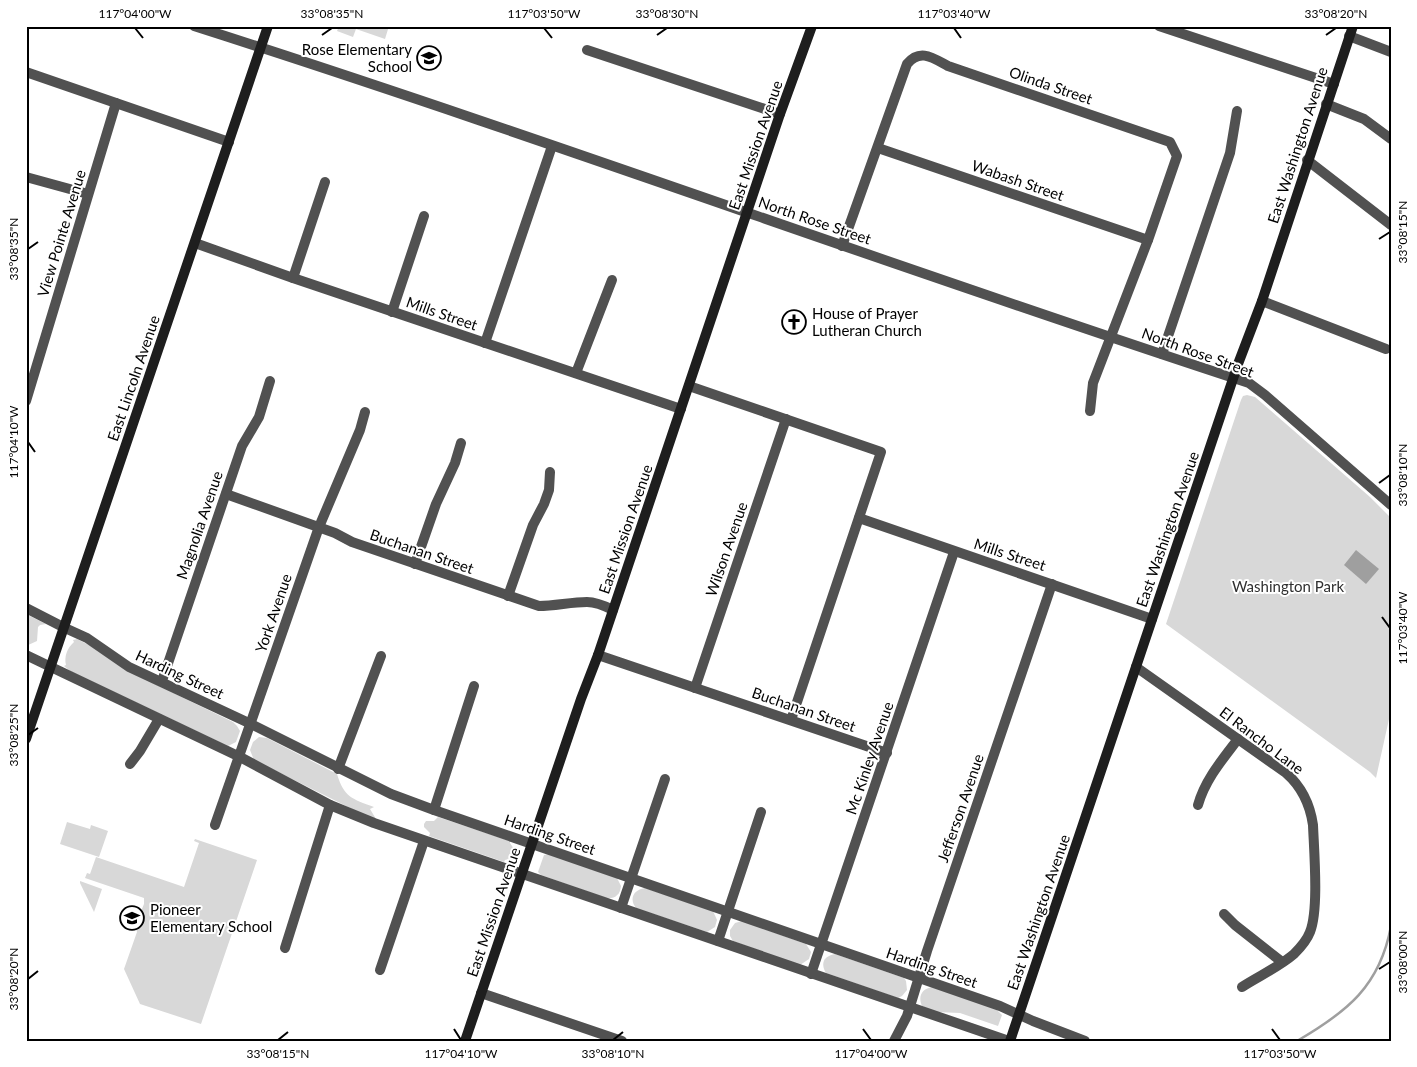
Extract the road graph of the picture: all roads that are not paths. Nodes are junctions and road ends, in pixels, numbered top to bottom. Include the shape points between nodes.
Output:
1 (194, 26) edge
2 (268, 26) edge
3 (812, 26) edge
4 (1159, 26) edge
5 (1351, 31) edge
6 (261, 47) junction
7 (587, 50) dead end
8 (1391, 52) edge
9 (26, 72) edge
10 (1334, 84) junction
11 (116, 103) junction
12 (1326, 104) junction
13 (1237, 111) dead end
14 (780, 114) junction
15 (1391, 139) edge
16 (229, 142) junction
17 (552, 146) junction
18 (878, 148) junction
19 (1307, 160) junction
20 (26, 177) edge
21 (325, 182) dead end
22 (88, 194) junction
23 (747, 213) junction
24 (424, 216) dead end
25 (1391, 225) edge
26 (1148, 240) junction
27 (195, 243) junction
28 (842, 246) junction
29 (293, 278) junction
30 (612, 280) dead end
31 (1262, 301) junction
32 (392, 312) junction
33 (1111, 337) junction
34 (485, 344) junction
35 (1386, 349) dead end
36 (1162, 354) junction
37 (576, 373) junction
38 (1233, 378) junction
39 (270, 381) dead end
40 (689, 386) junction
41 (26, 401) edge
42 (681, 409) junction
43 (1090, 411) dead end
44 (365, 412) dead end
45 (786, 419) junction
46 (461, 443) dead end
47 (550, 472) dead end
48 (226, 494) junction
49 (1391, 505) edge
50 (859, 518) junction
51 (319, 527) junction
52 (954, 552) junction
53 (415, 564) junction
54 (1052, 584) junction
55 (508, 596) junction
56 (26, 608) edge
57 (613, 610) junction
58 (1152, 618) junction
59 (65, 628) junction
60 (26, 655) edge
61 (598, 655) junction
62 (381, 656) dead end
63 (52, 667) junction
64 (1136, 667) junction
65 (162, 681) junction
66 (474, 686) dead end
67 (695, 688) junction
68 (159, 719) junction
69 (791, 720) junction
70 (251, 724) junction
71 (26, 739) edge
72 (1238, 739) junction
73 (886, 753) junction
74 (240, 757) junction
75 (130, 764) dead end
76 (338, 768) junction
77 (665, 779) dead end
78 (330, 804) junction
79 (1198, 805) dead end
80 (434, 810) junction
81 (761, 812) dead end
82 (215, 825) dead end
83 (424, 841) junction
84 (532, 844) junction
85 (522, 873) junction
86 (631, 878) junction
87 (621, 908) junction
88 (728, 912) junction
89 (1224, 914) dead end
90 (718, 941) junction
91 (822, 944) junction
92 (286, 948) dead end
93 (1282, 962) junction
94 (380, 970) dead end
95 (811, 974) junction
96 (918, 978) junction
97 (1242, 987) dead end
98 (481, 993) junction
99 (909, 1008) junction
100 (1018, 1014) junction
101 (465, 1041) edge
102 (622, 1041) edge
103 (894, 1041) edge
104 (1009, 1041) edge
105 (1085, 1041) edge

1 - 6 street, North Rose Street
2 - 6 main road, East Lincoln Avenue
3 - 14 main road, East Mission Avenue
4 - 10 street
5 - 8 street
5 - 10 main road, East Washington Avenue
6 - 16 main road, East Lincoln Avenue
6 - 17 street, North Rose Street
7 - 14 street
9 - 11 street
10 - 12 main road, East Washington Avenue
11 - 16 street
11 - 22 street, View Pointe Avenue
12 - 15 street via 1364,119
12 - 19 main road, East Washington Avenue
13 - 36 street via 1230,153
14 - 23 main road, East Mission Avenue
16 - 27 main road, East Lincoln Avenue
17 - 23 street, North Rose Street
17 - 34 street
18 - 26 street, Wabash Street
18 - 26 street, Olinda Street via 907,64 921,54 929,55 948,66 1170,142 1178,156
18 - 28 street
19 - 25 street
19 - 31 main road, East Washington Avenue
20 - 22 street
21 - 29 street
22 - 41 street, View Pointe Avenue
23 - 28 street, North Rose Street
23 - 40 main road, East Mission Avenue
24 - 32 street
26 - 33 street
27 - 29 street, Mills Street
27 - 59 main road, East Lincoln Avenue
28 - 33 street, North Rose Street
29 - 32 street, Mills Street
30 - 37 street
31 - 35 street
31 - 38 main road, East Washington Avenue
32 - 34 street, Mills Street
33 - 36 street, North Rose Street
33 - 43 street via 1093,383
34 - 37 street, Mills Street
36 - 38 street, North Rose Street
37 - 42 street, Mills Street
38 - 49 street, North Rose Street via 1249,383 1266,395
38 - 58 main road, East Washington Avenue
39 - 48 street, Magnolia Avenue via 259,417 242,446
40 - 42 main road, East Mission Avenue
40 - 45 street
42 - 57 main road, East Mission Avenue
44 - 51 street, York Avenue
45 - 50 street via 881,452
45 - 67 street, Wilson Avenue
46 - 53 street
47 - 55 street via 549,490
48 - 51 street, Buchanan Street
48 - 65 street, Magnolia Avenue
50 - 52 street, Mills Street
50 - 69 street
51 - 53 street, Buchanan Street
51 - 70 street, York Avenue
52 - 54 street, Mills Street
52 - 73 street, Mc Kinley Avenue
53 - 55 street, Buchanan Street
54 - 58 street, Mills Street
54 - 96 street, Jefferson Avenue
55 - 57 street, Buchanan Street via 539,606 587,602
56 - 59 street, Harding Street
57 - 61 main road, East Mission Avenue
58 - 64 main road, East Washington Avenue
59 - 63 main road, East Lincoln Avenue
59 - 65 street, Harding Street via 87,638 129,667
60 - 63 street
61 - 67 street, Buchanan Street
61 - 84 main road, East Mission Avenue
62 - 76 street
63 - 68 street
63 - 71 main road, East Lincoln Avenue
64 - 72 street, El Rancho Lane
64 - 100 main road, East Washington Avenue
65 - 70 street, Harding Street
66 - 80 street
67 - 69 street, Buchanan Street
68 - 74 street
68 - 75 street
69 - 73 street, Buchanan Street
70 - 74 street, York Avenue
70 - 76 street, Harding Street
72 - 79 street via 1209,779
72 - 93 street, El Rancho Lane via 1292,779 1303,793 1311,812 1314,919 1302,944
73 - 91 street, Mc Kinley Avenue
74 - 78 street
74 - 82 street, York Avenue
76 - 80 street, Harding Street via 391,794
77 - 86 street
78 - 83 street
78 - 92 street
80 - 84 street, Harding Street
81 - 88 street
83 - 85 street
83 - 94 street
84 - 85 main road, East Mission Avenue
84 - 86 street, Harding Street
85 - 87 street
85 - 98 main road, East Mission Avenue
86 - 87 street
86 - 88 street, Harding Street
87 - 90 street
88 - 90 street
88 - 91 street, Harding Street
89 - 93 street
90 - 95 street
91 - 95 street, Mc Kinley Avenue
91 - 96 street, Harding Street
93 - 97 street, El Rancho Lane
95 - 99 street
96 - 99 street, Jefferson Avenue
96 - 100 street, Harding Street
98 - 101 main road, East Mission Avenue
98 - 102 street
99 - 103 street, Jefferson Avenue
99 - 104 street
100 - 104 main road, East Washington Avenue
100 - 105 street, Harding Street

